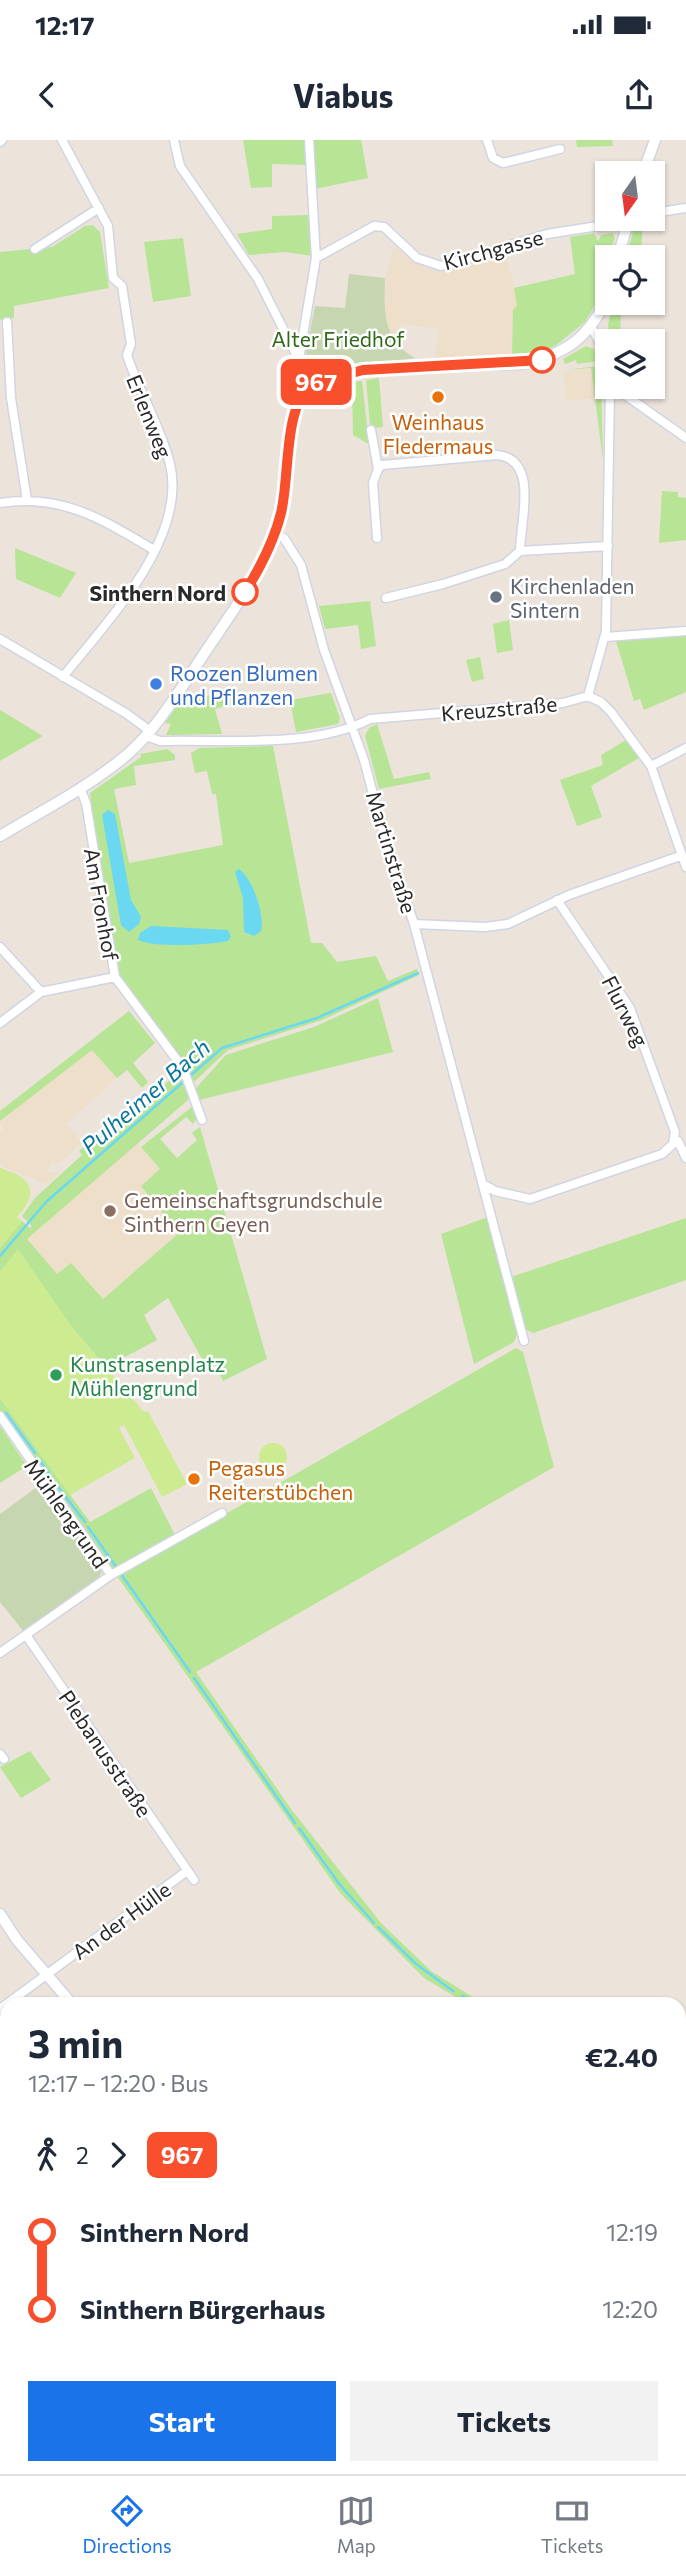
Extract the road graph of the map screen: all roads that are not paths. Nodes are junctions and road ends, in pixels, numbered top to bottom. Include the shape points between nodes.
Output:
1 (62, 140) edge
2 (174, 140) edge
3 (309, 140) edge
4 (656, 140) edge
5 (488, 143) edge
6 (561, 149) dead end
7 (648, 161) edge
8 (99, 208) junction
9 (686, 208) edge
10 (665, 211) edge
11 (595, 226) edge
12 (35, 248) dead end
13 (316, 258) junction
14 (598, 315) edge
15 (7, 322) dead end
16 (592, 328) junction
17 (595, 334) edge
18 (299, 359) junction
19 (311, 384) junction
20 (612, 399) edge
21 (629, 399) edge
22 (371, 430) dead end
23 (686, 438) edge
24 (378, 469) junction
25 (27, 500) junction
26 (0, 503) edge
27 (274, 534) junction
28 (377, 538) dead end
29 (608, 545) junction
30 (154, 550) junction
31 (520, 551) junction
32 (386, 598) dead end
33 (686, 631) edge
34 (606, 637) junction
35 (0, 639) edge
36 (63, 677) junction
37 (587, 696) junction
38 (353, 728) junction
39 (148, 734) junction
40 (686, 748) edge
41 (651, 766) junction
42 (80, 788) junction
43 (0, 836) edge
44 (680, 856) junction
45 (686, 867) edge
46 (557, 900) junction
47 (414, 924) junction
48 (0, 947) edge
49 (115, 977) junction
50 (41, 992) junction
51 (0, 1023) edge
52 (202, 1120) dead end
53 (674, 1136) junction
54 (686, 1158) edge
55 (483, 1184) junction
56 (524, 1341) dead end
57 (0, 1416) edge
58 (222, 1513) dead end
59 (111, 1575) junction
60 (26, 1635) junction
61 (0, 1653) edge
62 (187, 1871) junction
63 (194, 1880) dead end
64 (0, 1914) edge
65 (46, 1975) junction
66 (16, 1997) edge
67 (66, 1997) edge

1 - 8 street, Erlenweg
2 - 18 street via 180,166 258,279
3 - 13 street
4 - 7 street
5 - 6 street via 494,159 503,163
8 - 12 street
8 - 30 street, Erlenweg via 108,226 113,278 122,286 131,344 127,355 167,454 173,482 172,508
9 - 10 street
11 - 13 street, Kirchgasse via 547,234 437,266 417,258 377,225
13 - 18 street
14 - 16 street
15 - 25 street via 11,398
16 - 17 street
16 - 19 street via 544,360 363,370
18 - 19 street
19 - 27 street via 296,406 286,486
20 - 29 street, Kreuzstraße
21 - 23 street
22 - 24 street
24 - 28 street via 373,482
24 - 31 street via 382,465 497,455 510,458 524,478
25 - 26 street
25 - 30 street via 86,510
27 - 38 street, Martinstraße via 284,538 300,565
27 - 39 street via 247,589
29 - 31 street
29 - 34 street, Kreuzstraße
30 - 36 street, Erlenweg
31 - 32 street via 505,564
33 - 34 street
34 - 37 street, Kreuzstraße
35 - 36 street
36 - 39 street
37 - 38 street, Kreuzstraße via 564,703 370,719
37 - 41 street via 611,712
38 - 39 street, Kreuzstraße via 287,738 160,741
38 - 47 street, Martinstraße
39 - 42 street via 121,760
40 - 41 street
41 - 44 street
42 - 43 street
42 - 49 street, Am Fronhof
44 - 45 street
44 - 46 street
46 - 47 street via 496,927
46 - 53 street, Flurweg via 630,1008
47 - 55 street, Martinstraße
48 - 50 street
49 - 50 street
49 - 52 street, Am Fronhof via 183,1068
50 - 51 street
53 - 54 street, Flurweg
53 - 55 street via 662,1154 537,1198 506,1195
55 - 56 street, Martinstraße
57 - 59 street, Mühlengrund
58 - 59 street
59 - 60 street
60 - 61 street
60 - 62 street, Plebanusstraße
62 - 63 street, An der Hülle
62 - 65 street, An der Hülle
64 - 65 street
65 - 66 street, An der Hülle
65 - 67 street

